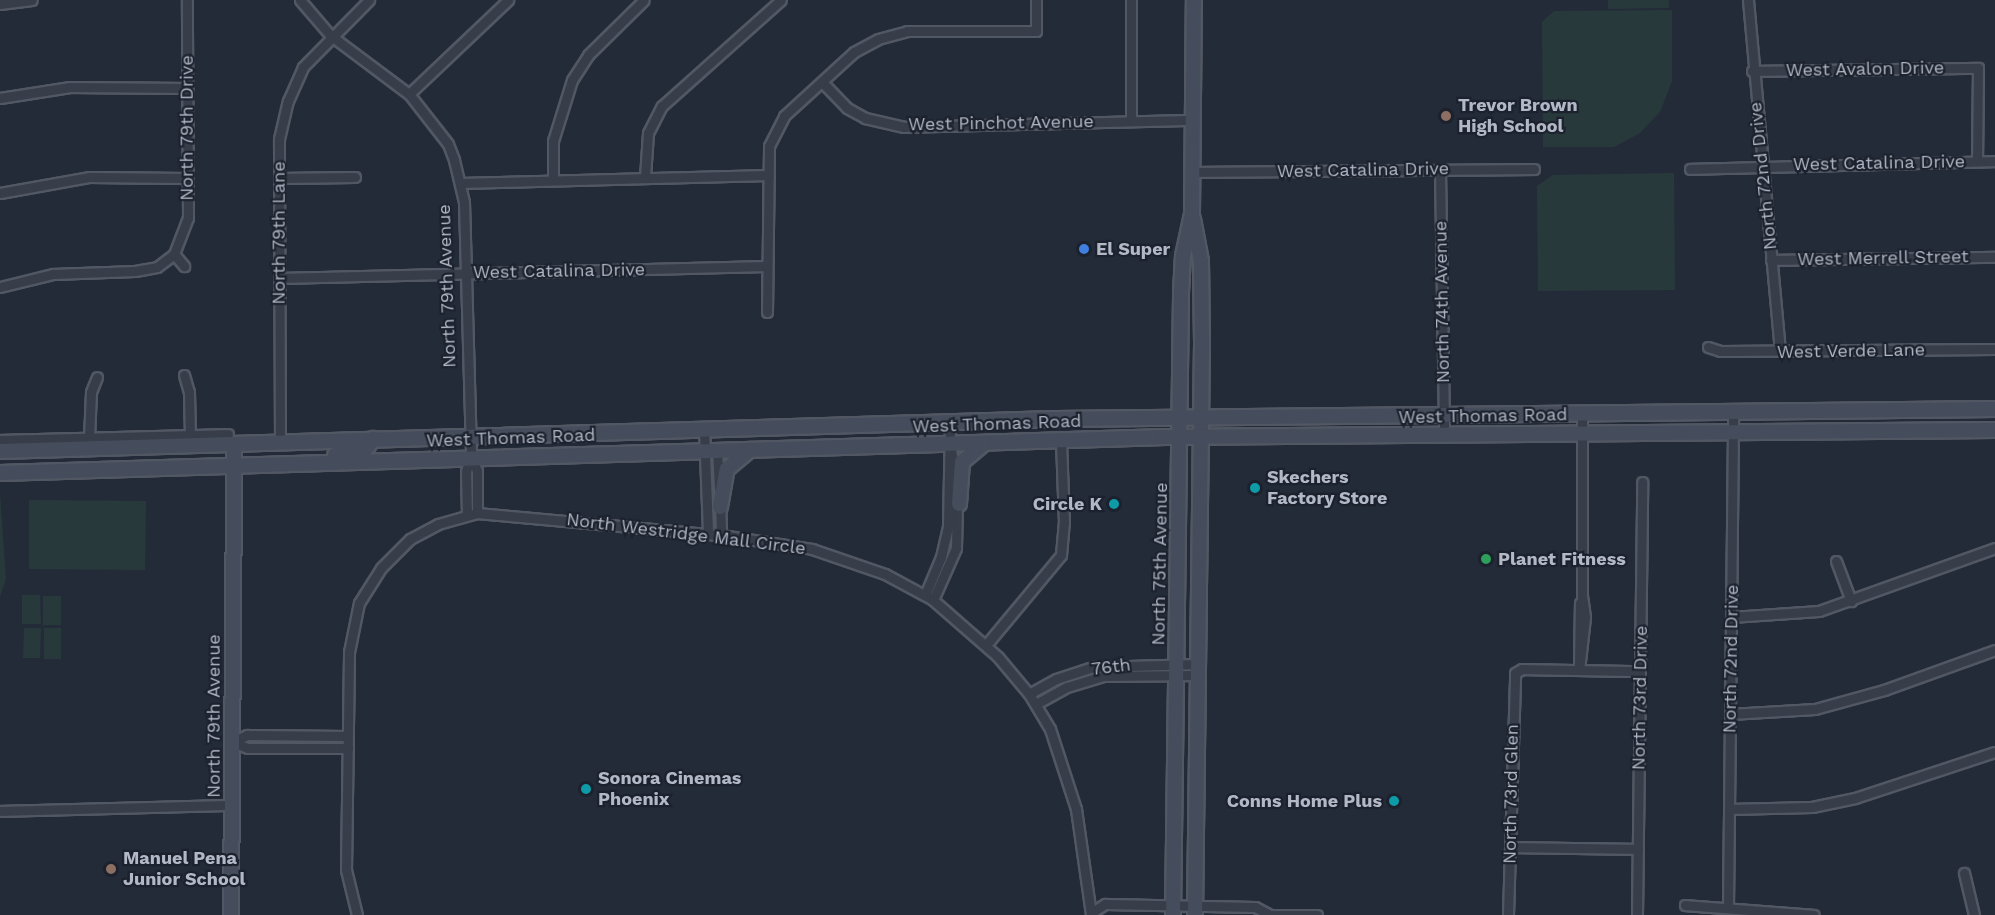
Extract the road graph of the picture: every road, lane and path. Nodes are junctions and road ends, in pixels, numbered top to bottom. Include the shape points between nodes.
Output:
1 (32, 0) edge
2 (187, 0) edge
3 (300, 0) edge
4 (369, 0) edge
5 (508, 0) edge
6 (644, 0) edge
7 (781, 0) edge
8 (1036, 0) edge
9 (1131, 0) edge
10 (1194, 0) edge
11 (1748, 0) edge
12 (0, 4) edge
13 (330, 35) junction
14 (1752, 71) junction
15 (822, 82) junction
16 (186, 88) junction
17 (409, 94) junction
18 (0, 98) edge
19 (1131, 120) junction
20 (1194, 120) junction
21 (1977, 161) junction
22 (1995, 161) edge
23 (1761, 165) junction
24 (1534, 169) dead end
25 (1690, 169) dead end
26 (1440, 170) junction
27 (1193, 172) junction
28 (769, 175) junction
29 (355, 177) dead end
30 (645, 177) junction
31 (186, 178) junction
32 (279, 178) junction
33 (553, 179) junction
34 (460, 183) junction
35 (0, 193) edge
36 (1192, 214) junction
37 (174, 254) junction
38 (1995, 257) edge
39 (1771, 260) junction
40 (184, 266) dead end
41 (767, 266) junction
42 (466, 273) junction
43 (279, 278) junction
44 (0, 287) edge
45 (767, 312) dead end
46 (1708, 346) dead end
47 (1995, 349) edge
48 (1780, 351) junction
49 (184, 375) dead end
50 (97, 377) dead end
51 (1733, 410) junction
52 (1995, 410) edge
53 (1582, 411) junction
54 (1444, 414) junction
55 (1180, 417) junction
56 (1201, 417) junction
57 (950, 422) junction
58 (710, 428) junction
59 (1995, 430) edge
60 (1733, 432) junction
61 (1582, 433) junction
62 (470, 434) junction
63 (190, 435) junction
64 (1444, 435) junction
65 (1180, 437) junction
66 (1201, 437) junction
67 (89, 438) junction
68 (373, 439) junction
69 (0, 440) edge
70 (231, 440) junction
71 (1061, 440) junction
72 (986, 442) junction
73 (950, 443) junction
74 (280, 444) junction
75 (757, 448) junction
76 (711, 450) junction
77 (0, 451) edge
78 (471, 456) junction
79 (296, 465) junction
80 (234, 468) junction
81 (0, 473) edge
82 (1642, 482) dead end
83 (959, 504) junction
84 (720, 507) junction
85 (472, 513) junction
86 (708, 534) junction
87 (721, 535) junction
88 (1995, 548) edge
89 (1836, 561) dead end
90 (929, 597) junction
91 (1851, 601) junction
92 (1731, 617) junction
93 (986, 645) junction
94 (1995, 650) edge
95 (1177, 669) junction
96 (1198, 669) junction
97 (1580, 670) junction
98 (1640, 671) junction
99 (1029, 694) junction
100 (1036, 704) junction
101 (1730, 714) junction
102 (232, 742) junction
103 (348, 742) junction
104 (1995, 752) edge
105 (232, 805) junction
106 (1729, 809) junction
107 (0, 812) edge
108 (1510, 848) junction
109 (1638, 849) junction
110 (1964, 873) dead end
111 (1685, 905) dead end
112 (1728, 908) junction
113 (1173, 910) edge
114 (1195, 911) edge
115 (1092, 912) edge
116 (231, 915) edge
117 (357, 915) edge
118 (1267, 915) edge
119 (1317, 915) edge
120 (1508, 915) edge
121 (1637, 915) edge
122 (1814, 915) edge
123 (1974, 915) edge

1 - 12 street
2 - 16 street, North 79th Drive
3 - 13 street, North 79th Avenue
4 - 13 street, North 79th Lane
5 - 17 street
6 - 33 street via 588,55 572,80 553,141
7 - 30 street via 662,106 648,133
8 - 15 street via 1036,31 907,32 878,39 854,52
9 - 19 street
10 - 20 main road, North 75th Avenue
11 - 14 street, North 72nd Drive
13 - 17 street, North 79th Avenue
13 - 32 street, North 79th Lane via 303,67 288,101 279,139
14 - 21 street, West Avalon Drive via 1978,68
14 - 23 street, North 72nd Drive
15 - 19 street, West Pinchot Avenue via 848,108 865,118 904,127
15 - 28 street via 784,116 769,146
16 - 18 street via 70,87
16 - 31 street, North 79th Drive
17 - 34 street, North 79th Avenue via 448,144
19 - 20 street, West Pinchot Avenue
20 - 27 main road, North 75th Avenue
21 - 22 street, West Catalina Drive
21 - 23 street, West Catalina Drive
23 - 25 street, West Catalina Drive
23 - 39 street, North 72nd Drive
24 - 26 street, West Catalina Drive
26 - 27 street, West Catalina Drive
26 - 54 street, North 74th Avenue
27 - 36 main road, North 75th Avenue
28 - 30 street
28 - 41 street
29 - 32 street
30 - 33 street
31 - 35 street via 89,177
31 - 37 street, North 79th Drive via 188,218
32 - 43 street, North 79th Lane
33 - 34 street
34 - 42 street, North 79th Avenue
36 - 55 main road, North 75th Avenue via 1183,256
36 - 56 main road, North 75th Avenue via 1202,261
37 - 40 street
37 - 44 street via 157,267 53,274
38 - 39 street, West Merrell Street
39 - 48 street, North 72nd Drive
41 - 42 street, West Catalina Drive
41 - 45 street
42 - 43 street, West Catalina Drive
42 - 62 street, North 79th Avenue
43 - 74 street, North 79th Lane
46 - 48 street, West Verde Lane via 1720,351
47 - 48 street, West Verde Lane
49 - 63 street via 189,392
50 - 67 street via 91,392
51 - 52 main road, West Thomas Road
51 - 53 main road, West Thomas Road
51 - 60 street, North 72nd Drive
53 - 54 main road, West Thomas Road
53 - 61 street
54 - 56 main road, West Thomas Road
54 - 64 street, North 74th Avenue
55 - 56 main road, West Thomas Road
55 - 57 main road, West Thomas Road
55 - 65 main road, North 75th Avenue
56 - 66 main road, North 75th Avenue
57 - 58 main road, West Thomas Road
57 - 73 street
58 - 62 main road, West Thomas Road
58 - 76 main road
59 - 60 main road, West Thomas Road
60 - 61 main road, West Thomas Road
60 - 92 street, North 72nd Drive
61 - 64 main road, West Thomas Road
61 - 97 street
62 - 68 main road, West Thomas Road
62 - 78 street, North 79th Avenue
63 - 67 street, West Thomas Road
63 - 70 street, West Thomas Road
64 - 66 main road, West Thomas Road
65 - 66 main road, West Thomas Road
65 - 71 main road, West Thomas Road
65 - 95 main road, North 75th Avenue
66 - 96 main road, North 75th Avenue
67 - 69 street, West Thomas Road
68 - 74 main road, West Thomas Road
68 - 79 main road via 365,450
70 - 74 main road, West Thomas Road
70 - 77 main road, West Thomas Road
70 - 80 main road, North 79th Avenue
71 - 72 main road, West Thomas Road
71 - 93 street via 1061,555
72 - 73 main road, West Thomas Road
72 - 83 main road via 962,462
73 - 75 main road, West Thomas Road
73 - 83 street
73 - 90 street via 946,457 946,537
75 - 76 main road, West Thomas Road
75 - 84 main road via 742,454 727,469
76 - 78 main road, West Thomas Road
76 - 84 street
76 - 86 street
78 - 79 main road, West Thomas Road
78 - 85 street, North 79th Avenue via 477,471
79 - 80 main road, West Thomas Road
80 - 81 main road, West Thomas Road
80 - 102 main road, North 79th Avenue
82 - 98 street, North 73rd Drive
83 - 90 street via 954,556
84 - 87 street
85 - 86 street, North Westridge Mall Circle
85 - 103 street, North Westridge Mall Circle via 410,539 381,568 359,603 350,646
86 - 87 street, North Westridge Mall Circle
87 - 90 street, North Westridge Mall Circle via 828,553 885,574
88 - 91 street
89 - 91 street
90 - 93 street, North Westridge Mall Circle
91 - 92 street via 1819,611
92 - 101 street, North 72nd Drive
93 - 99 street, North Westridge Mall Circle
94 - 101 street via 1884,690 1815,709
95 - 96 street, 76th
95 - 99 street, 76th via 1094,667
95 - 100 street, 76th via 1097,677
95 - 113 main road, North 75th Avenue
96 - 114 main road, North 75th Avenue
97 - 98 street
97 - 108 street, North 73rd Glen via 1522,669 1515,673
98 - 109 street, North 73rd Drive
99 - 100 street, North Westridge Mall Circle
100 - 115 street, North Westridge Mall Circle via 1071,788
101 - 106 street, North 72nd Drive
102 - 103 street via 248,748
102 - 105 main road, North 79th Avenue
103 - 117 street, North Westridge Mall Circle via 346,870
104 - 106 street via 1855,798 1802,808
105 - 107 street
105 - 116 main road, North 79th Avenue
106 - 112 street, North 72nd Drive
108 - 109 street
108 - 120 street, North 73rd Glen
109 - 121 street, North 73rd Drive
110 - 123 street
111 - 112 street
112 - 122 street
113 - 114 street
113 - 115 street via 1105,904
114 - 118 street via 1255,907
118 - 119 street

